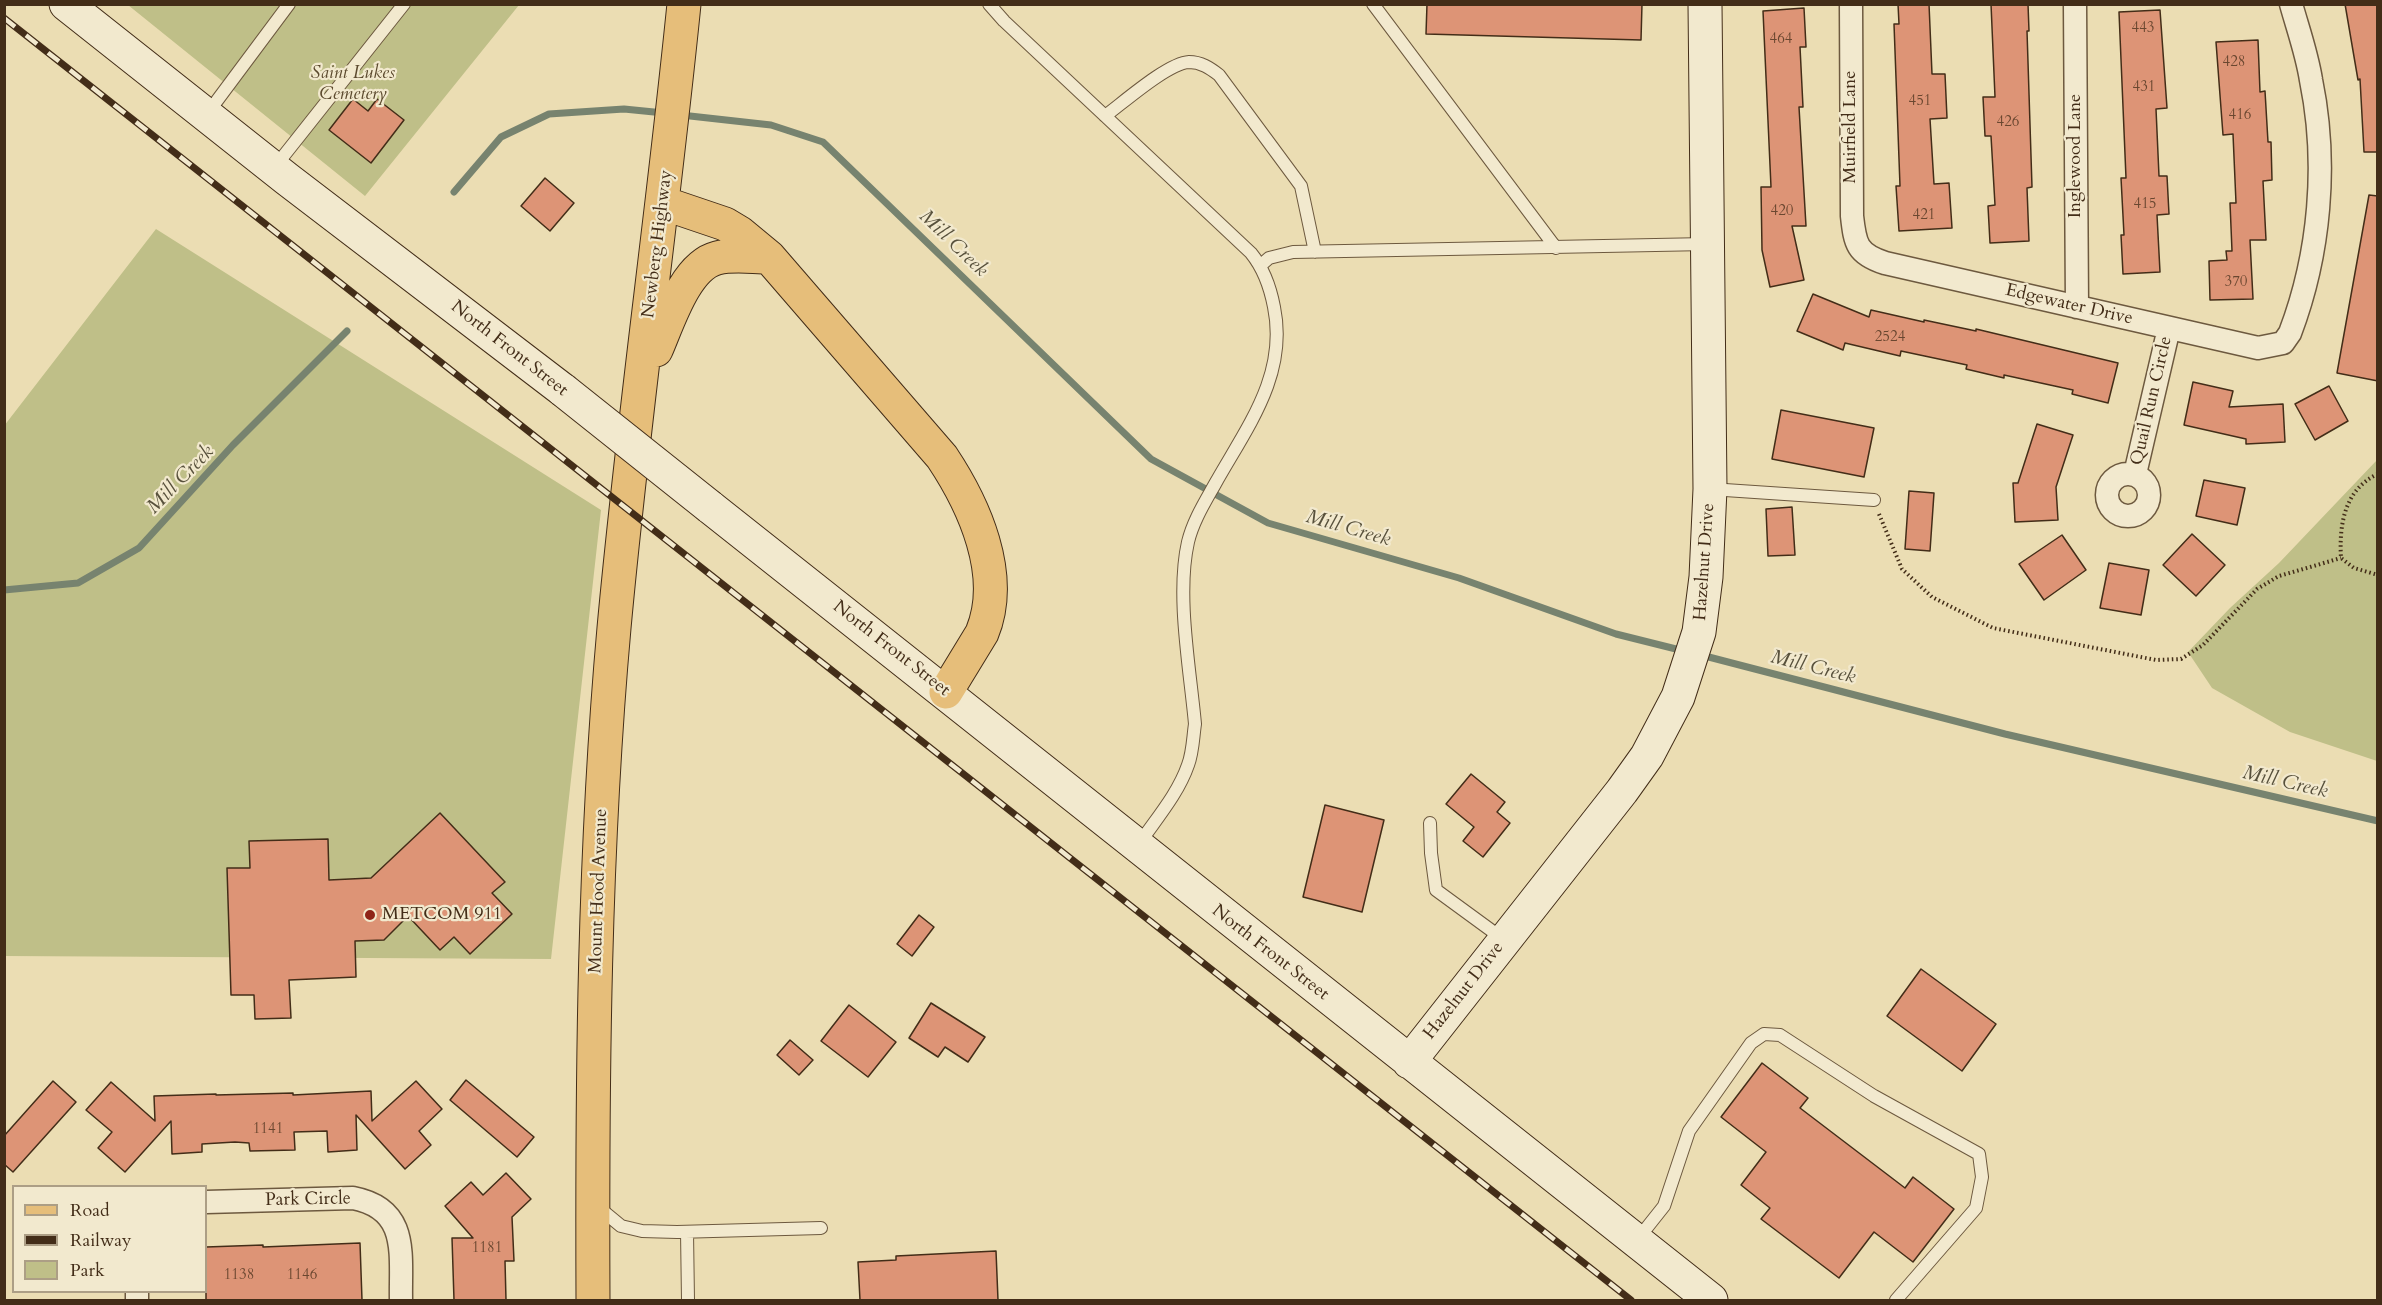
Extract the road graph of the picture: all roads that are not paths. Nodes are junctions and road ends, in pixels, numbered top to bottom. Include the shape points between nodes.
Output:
1 (289, 4) edge
2 (404, 4) edge
3 (684, 4) edge
4 (989, 4) edge
5 (1373, 4) edge
6 (1705, 4) edge
7 (1851, 4) edge
8 (2075, 4) edge
9 (2290, 4) edge
10 (68, 5) edge
11 (206, 115) junction
12 (1105, 116) junction
13 (273, 169) junction
14 (663, 203) junction
15 (1708, 244) junction
16 (1556, 248) junction
17 (1859, 249) joint
18 (1315, 252) junction
19 (769, 257) junction
20 (1261, 265) junction
21 (2077, 307) junction
22 (2169, 328) junction
23 (642, 382) junction
24 (2135, 474) dead end
25 (629, 483) joint
26 (1710, 489) junction
27 (1874, 500) road end
28 (946, 692) junction
29 (1430, 823) dead end
30 (1137, 847) junction
31 (1504, 940) junction
32 (1408, 1062) junction
33 (207, 1202) edge
34 (593, 1203) junction
35 (821, 1228) dead end
36 (687, 1232) junction
37 (1636, 1242) junction
38 (401, 1300) edge
39 (593, 1300) edge
40 (688, 1300) edge
41 (1711, 1300) edge
42 (1896, 1300) edge

1 - 11 lane
2 - 13 lane
3 - 14 main road, Newberg Highway
4 - 12 lane
5 - 16 lane
6 - 15 main road, Hazelnut Drive
7 - 17 street, Muirfield Lane via 1852,216
8 - 21 street, Inglewood Lane
9 - 22 street, Edgewater Drive via 2313,90 2320,184 2312,251 2296,318 2283,343 2258,348
10 - 11 main road, North Front Street
11 - 13 main road, North Front Street
12 - 18 lane via 1178,64 1200,63 1210,68 1301,186
12 - 20 lane
13 - 28 main road, North Front Street, bridge via 563,390
14 - 19 main road via 724,224
14 - 23 main road, Newberg Highway
15 - 16 lane
15 - 26 main road, Hazelnut Drive
16 - 18 lane
17 - 21 street, Edgewater Drive via 1885,263
18 - 20 lane via 1282,254
19 - 23 main road via 717,258 695,272
19 - 28 main road via 942,457 971,508 987,564 990,607 975,646
20 - 30 lane via 1276,318 1276,360 1255,414 1204,503 1189,539 1184,576 1195,724 1193,745 1179,784
21 - 22 street, Edgewater Drive
22 - 24 street, Quail Run Circle
23 - 25 main road, Newberg Highway
25 - 34 main road, Mount Hood Avenue via 614,631 599,878
26 - 27 lane
26 - 31 main road, Hazelnut Drive via 1699,632 1678,698 1647,756
28 - 30 main road, North Front Street
29 - 31 lane via 1436,890
30 - 32 main road, North Front Street
31 - 32 main road, Hazelnut Drive
32 - 37 main road, North Front Street
33 - 38 street, Park Circle via 352,1198 369,1201 392,1218 397,1228
34 - 36 lane via 621,1226 642,1231
34 - 39 main road, Mount Hood Avenue
35 - 36 lane
36 - 40 lane
37 - 41 main road, North Front Street
37 - 42 lane via 1664,1206 1689,1131 1751,1043 1764,1034 1780,1035 1874,1096 1979,1154 1982,1178 1976,1208

